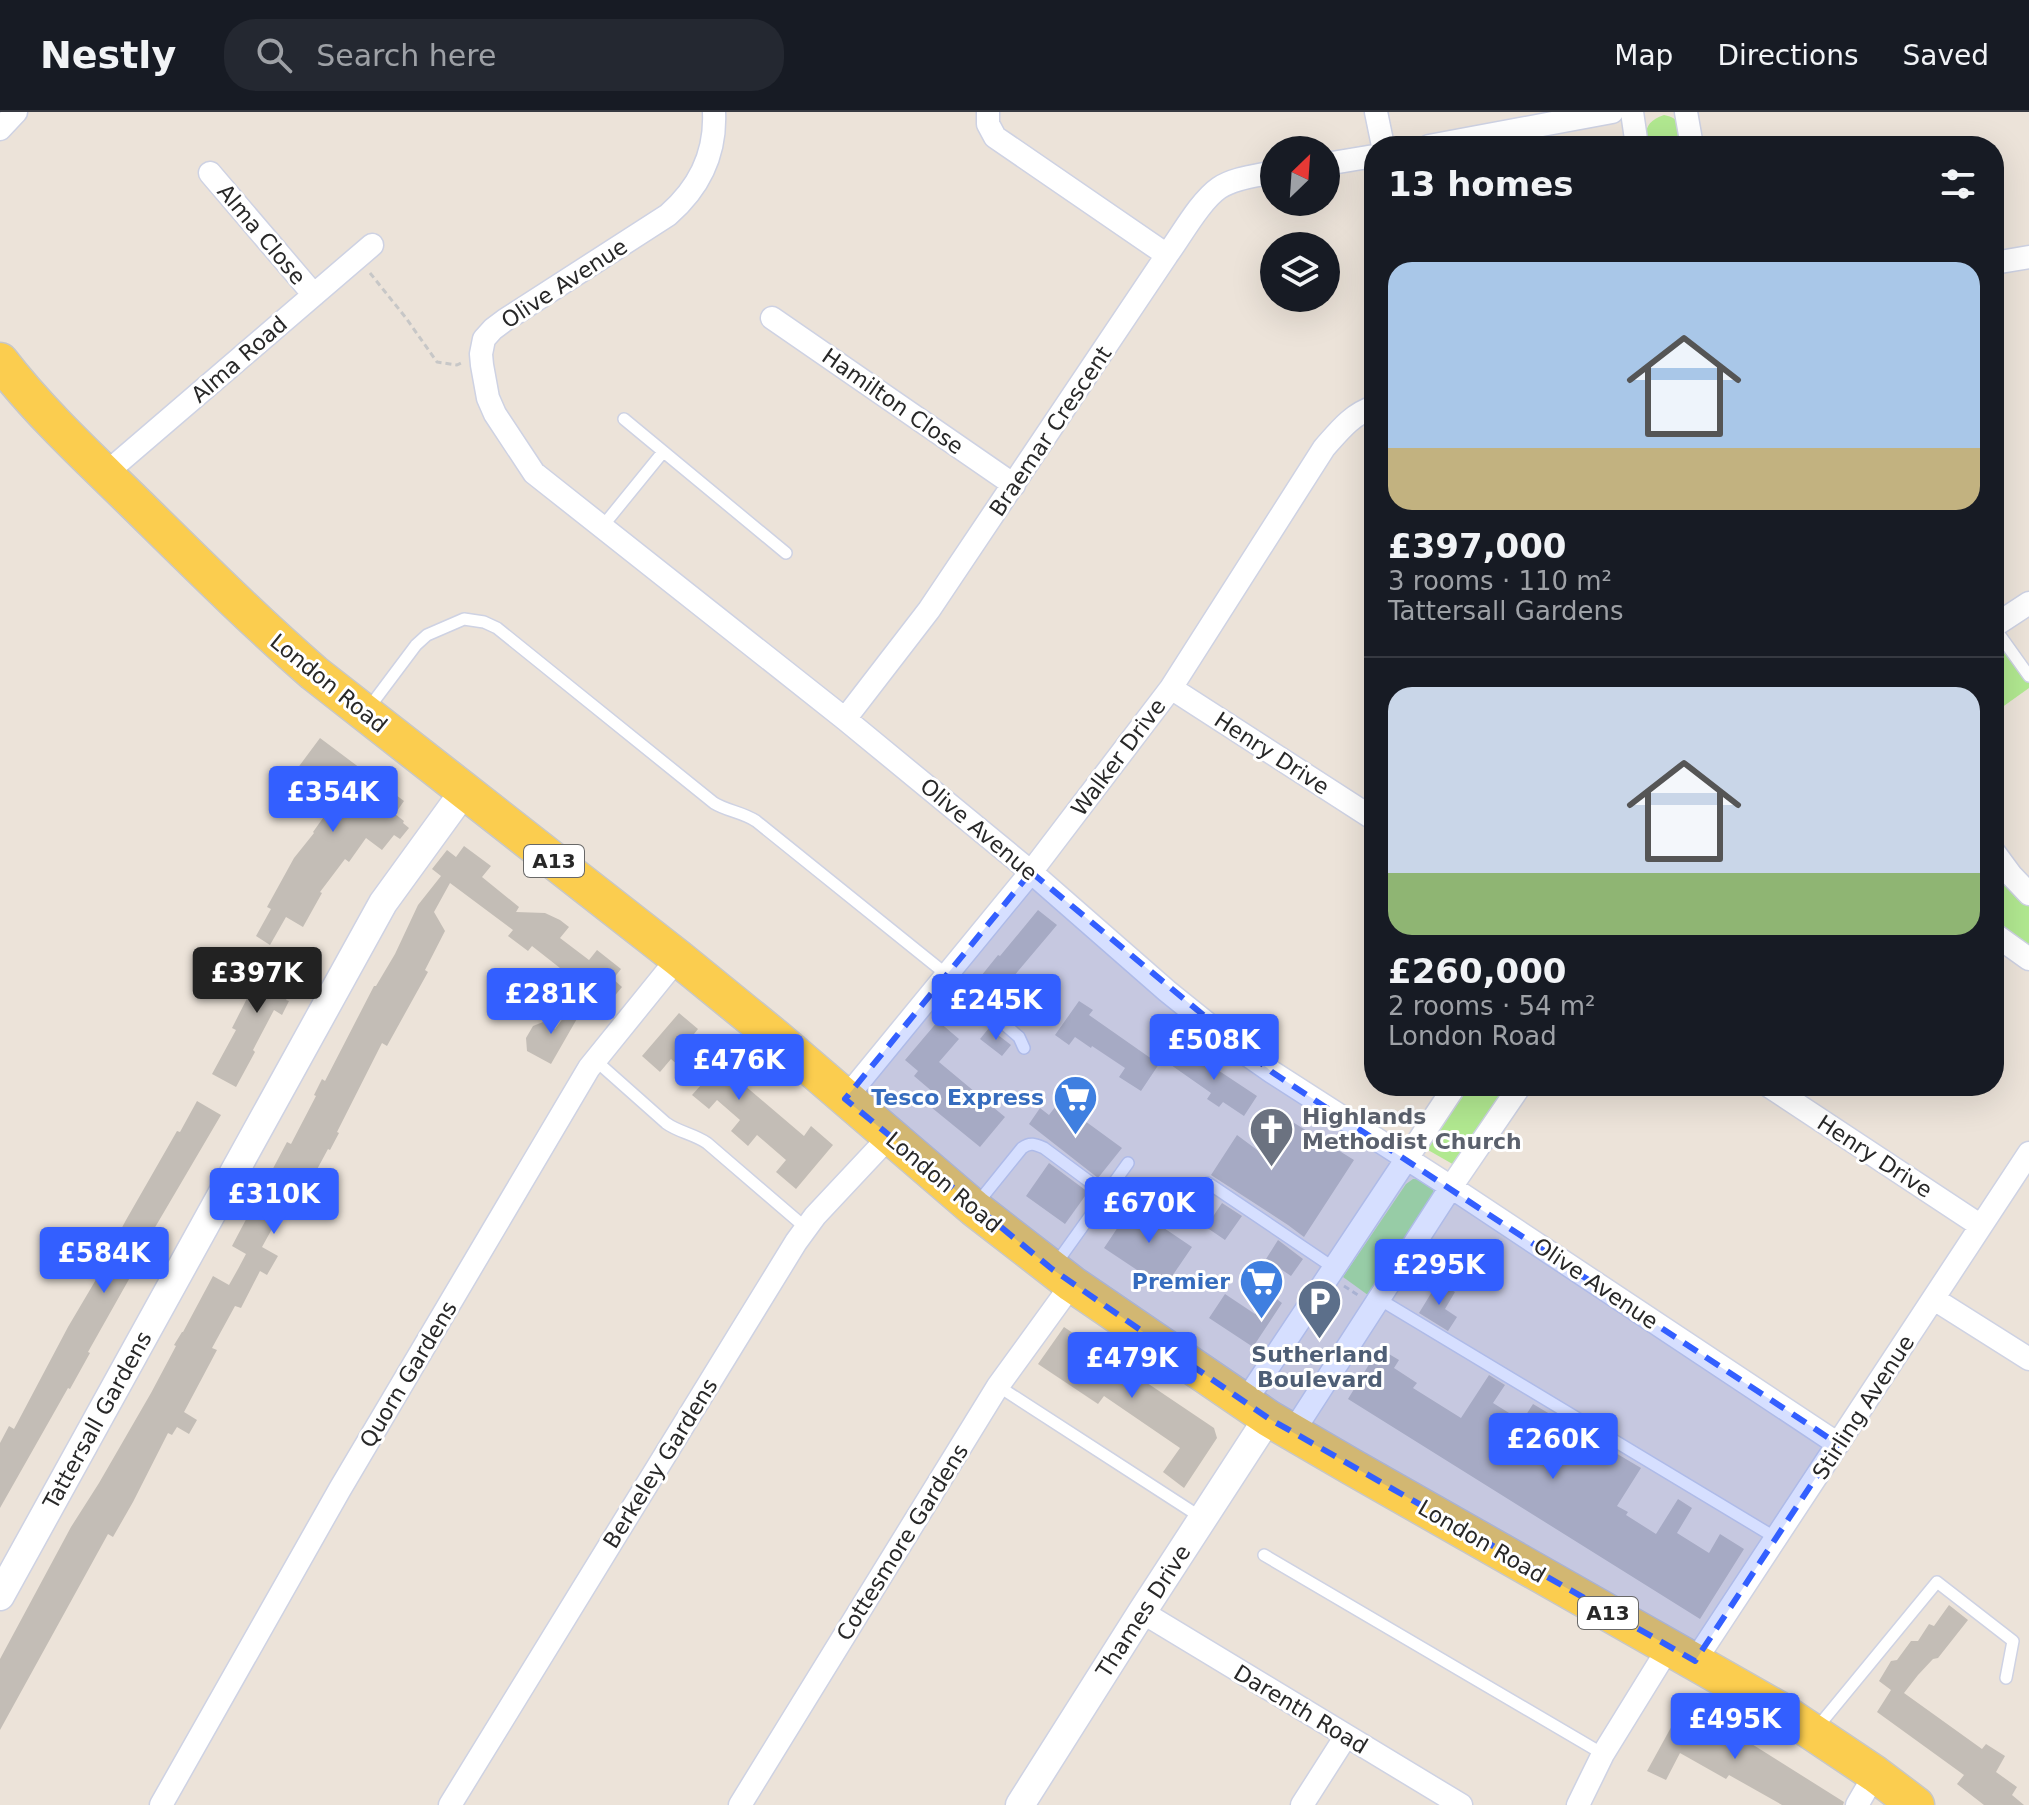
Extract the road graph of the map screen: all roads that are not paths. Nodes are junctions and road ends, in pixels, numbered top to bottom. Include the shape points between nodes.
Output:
1 (16, 112) edge
2 (714, 112) edge
3 (988, 112) edge
4 (1376, 112) edge
5 (1612, 112) edge
6 (1632, 112) edge
7 (1686, 112) edge
8 (0, 129) edge
9 (1381, 136) edge
10 (1483, 136) edge
11 (1636, 136) edge
12 (1690, 136) edge
13 (1364, 158) edge
14 (1340, 162) edge
15 (210, 173) dead end
16 (1260, 175) edge
17 (365, 251) road end
18 (1167, 255) junction
19 (2029, 257) edge
20 (2004, 261) edge
21 (314, 295) junction
22 (772, 318) dead end
23 (0, 361) edge
24 (1364, 411) edge
25 (624, 419) dead end
26 (663, 452) junction
27 (105, 474) junction
28 (1014, 485) junction
29 (602, 527) junction
30 (786, 553) dead end
31 (2029, 603) edge
32 (2004, 619) edge
33 (2004, 640) edge
34 (2029, 676) edge
35 (1171, 688) junction
36 (365, 713) junction
37 (845, 719) junction
38 (465, 790) junction
39 (1364, 809) edge
40 (2004, 866) edge
41 (1031, 872) junction
42 (2029, 894) edge
43 (2004, 941) edge
44 (678, 958) junction
45 (2029, 959) edge
46 (946, 974) junction
47 (1024, 1048) dead end
48 (595, 1059) junction
49 (1448, 1096) edge
50 (1513, 1096) edge
51 (1784, 1096) edge
52 (845, 1099) junction
53 (890, 1136) junction
54 (2029, 1153) edge
55 (1406, 1159) junction
56 (1128, 1163) dead end
57 (1208, 1183) dead end
58 (1451, 1187) junction
59 (1106, 1194) junction
60 (974, 1208) junction
61 (1981, 1226) junction
62 (806, 1228) junction
63 (1331, 1272) junction
64 (1062, 1276) junction
65 (1934, 1299) junction
66 (1377, 1303) junction
67 (2029, 1359) edge
68 (998, 1386) junction
69 (1269, 1417) junction
70 (1838, 1444) junction
71 (1202, 1518) junction
72 (1776, 1538) junction
73 (1264, 1555) dead end
74 (0, 1596) edge
75 (1142, 1612) junction
76 (1682, 1654) junction
77 (2006, 1678) dead end
78 (1813, 1732) junction
79 (1346, 1736) junction
80 (1603, 1754) junction
81 (1875, 1774) junction
82 (161, 1805) edge
83 (450, 1805) edge
84 (740, 1805) edge
85 (1020, 1805) edge
86 (1302, 1805) edge
87 (1461, 1805) edge
88 (1578, 1805) edge
89 (1857, 1805) edge
90 (1916, 1805) edge

1 - 8 street
2 - 29 street, Olive Avenue via 708,161 681,204 484,339 481,354 488,398 517,450 534,473
3 - 18 street via 995,137
4 - 9 street
5 - 10 street
6 - 11 street
7 - 12 street
13 - 14 street
15 - 21 street, Alma Close
16 - 18 street, Braemar Crescent via 1219,188
17 - 21 street, Alma Road
18 - 28 street, Braemar Crescent
19 - 20 street
21 - 27 street, Alma Road
22 - 28 street, Hamilton Close
23 - 27 main road, London Road / A13
24 - 35 street, Walker Drive via 1324,448
25 - 26 lane
26 - 29 lane
26 - 30 lane
27 - 36 main road, London Road / A13 via 257,623
28 - 37 street, Braemar Crescent via 929,610
29 - 37 street, Olive Avenue
31 - 32 street
33 - 34 lane
35 - 39 street, Henry Drive
35 - 41 street, Walker Drive
36 - 38 main road, London Road / A13
36 - 46 lane via 427,635 464,619 484,622 714,803 756,821
37 - 41 street, Olive Avenue
38 - 44 main road, London Road / A13
38 - 74 street, Tattersall Gardens via 383,903
40 - 42 street
41 - 46 street, Walker Drive
41 - 55 street, Olive Avenue via 1201,1020
43 - 45 street
44 - 48 street, Quorn Gardens
44 - 52 main road, London Road / A13
46 - 47 lane via 1011,1029
46 - 52 street, Walker Drive
48 - 62 lane via 666,1123 707,1143
48 - 82 street, Quorn Gardens via 340,1489
49 - 55 street
50 - 58 street
51 - 61 street, Henry Drive
52 - 53 main road, London Road / A13
53 - 60 main road, London Road / A13
53 - 62 street, Berkeley Gardens
54 - 61 street, Stirling Avenue
55 - 58 street, Olive Avenue
55 - 63 street
56 - 59 lane
57 - 63 lane
58 - 66 street
58 - 70 street, Olive Avenue
59 - 60 lane via 1044,1148 1028,1144
59 - 64 lane
60 - 64 main road, London Road / A13
61 - 65 street, Stirling Avenue
62 - 83 street, Berkeley Gardens
63 - 69 street
64 - 68 street, Cottesmore Gardens
64 - 69 main road, London Road / A13
65 - 67 street
65 - 70 street, Stirling Avenue
66 - 69 street
66 - 72 lane
68 - 71 lane
68 - 84 street, Cottesmore Gardens
69 - 71 street, Thames Drive
69 - 76 main road, London Road / A13
70 - 72 street, Stirling Avenue
71 - 75 street, Thames Drive
72 - 76 street, Stirling Avenue
73 - 80 lane
75 - 79 street, Darenth Road
75 - 85 street, Thames Drive
76 - 78 main road, London Road / A13
76 - 80 street, Stirling Avenue
77 - 78 lane via 2013,1641 1937,1582
78 - 81 main road, London Road / A13
79 - 86 street
79 - 87 street, Darenth Road
80 - 88 street, Stirling Avenue
81 - 89 street
81 - 90 main road, London Road / A13

